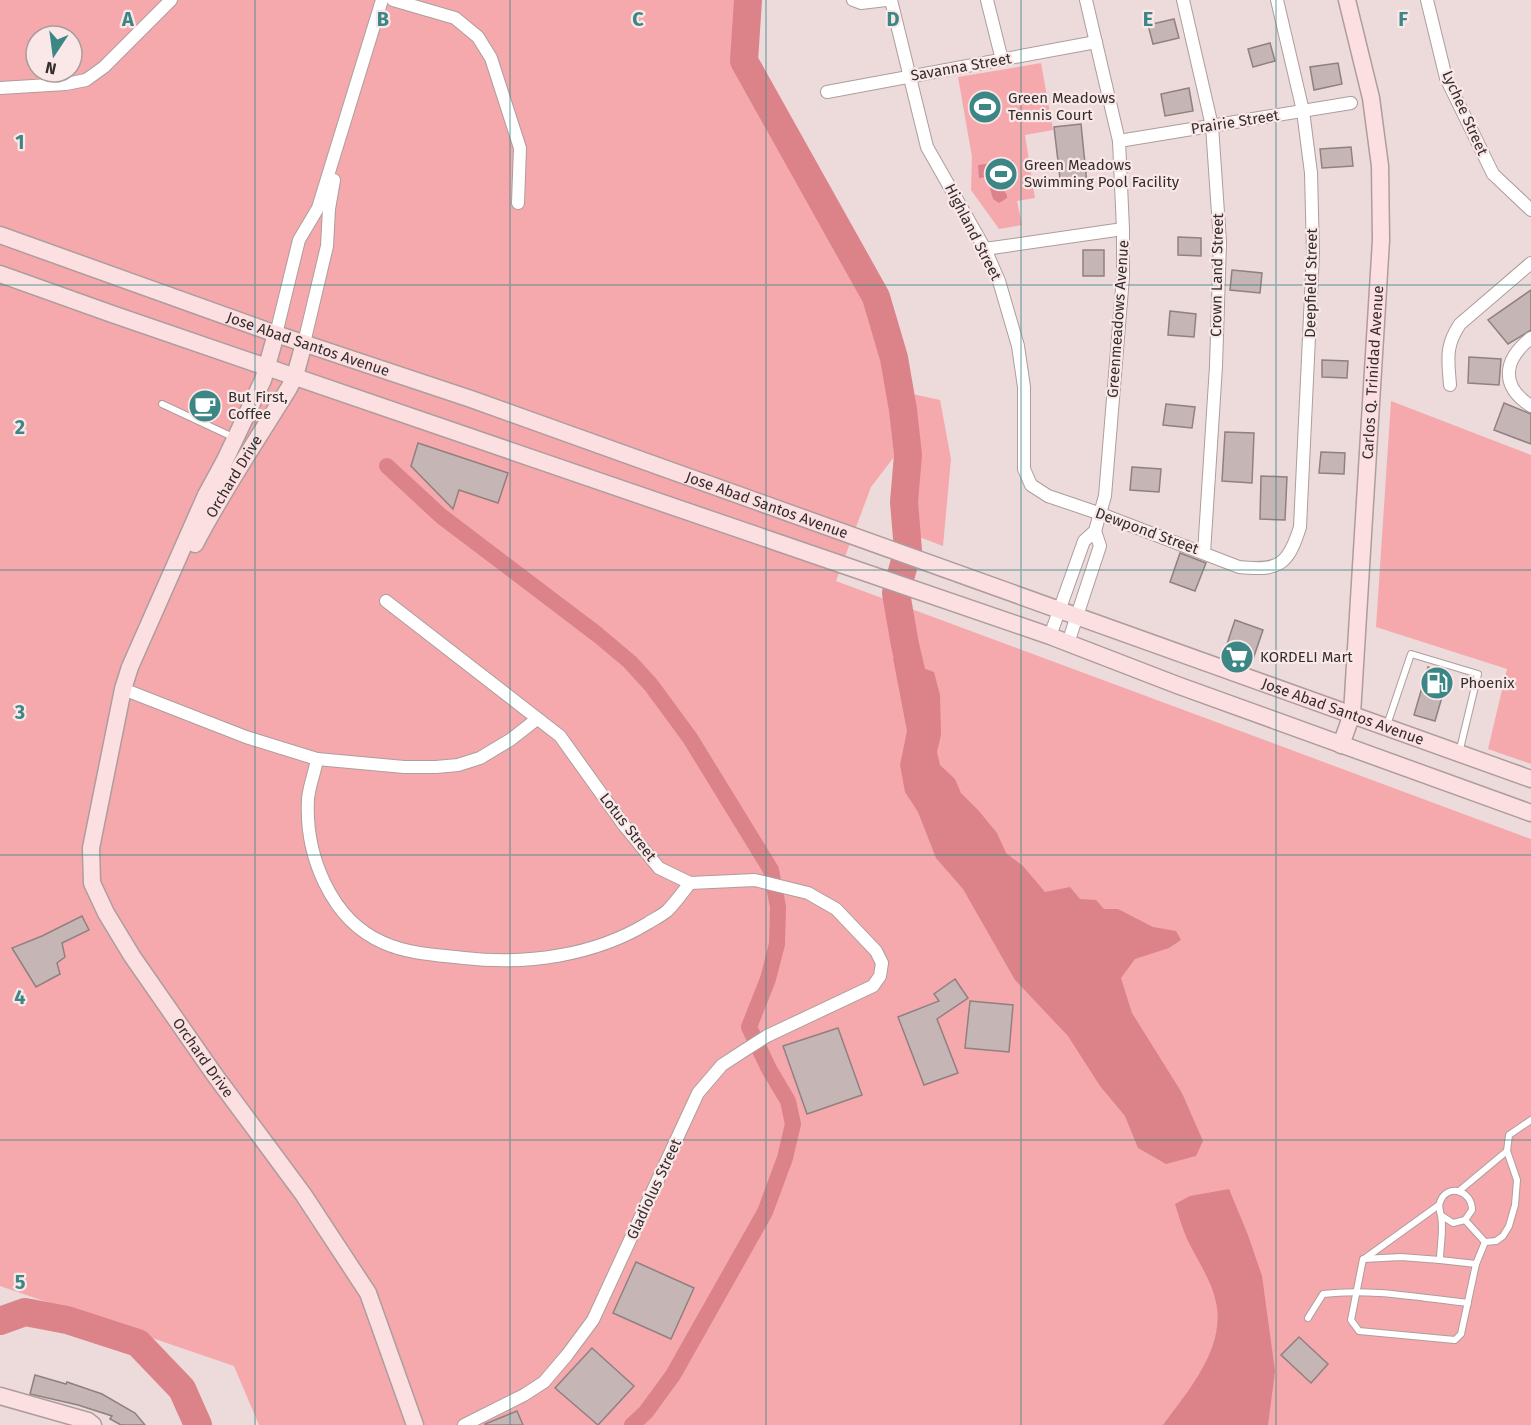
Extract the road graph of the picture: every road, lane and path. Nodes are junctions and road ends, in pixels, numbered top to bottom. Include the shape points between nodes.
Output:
1 (171, 0) edge
2 (382, 0) edge
3 (393, 0) edge
4 (853, 0) edge
5 (886, 0) edge
6 (891, 0) edge
7 (987, 0) edge
8 (1086, 0) edge
9 (1183, 0) edge
10 (1277, 0) edge
11 (1347, 0) edge
12 (1427, 0) edge
13 (1096, 42) junction
14 (1002, 60) junction
15 (910, 76) junction
16 (0, 88) edge
17 (826, 92) dead end
18 (1351, 103) dead end
19 (1302, 111) junction
20 (1212, 126) junction
21 (341, 138) junction
22 (1119, 141) junction
23 (518, 203) dead end
24 (1531, 210) edge
25 (1123, 228) junction
26 (0, 235) edge
27 (985, 249) junction
28 (1531, 263) edge
29 (0, 274) edge
30 (276, 334) junction
31 (1531, 338) edge
32 (304, 343) junction
33 (267, 366) junction
34 (295, 376) junction
35 (1450, 385) dead end
36 (162, 404) dead end
37 (1531, 406) edge
38 (236, 438) junction
39 (1024, 469) joint
40 (1101, 514) junction
41 (1095, 531) junction
42 (1204, 553) junction
43 (1282, 563) joint
44 (386, 601) dead end
45 (1059, 609) junction
46 (1076, 615) junction
47 (1050, 636) junction
48 (1068, 643) junction
49 (130, 667) junction
50 (123, 689) junction
51 (1352, 714) junction
52 (537, 719) junction
53 (1387, 727) junction
54 (1341, 745) junction
55 (1459, 753) junction
56 (317, 759) junction
57 (1531, 779) edge
58 (1531, 813) edge
59 (690, 883) junction
60 (873, 986) joint
61 (1531, 1120) edge
62 (1507, 1151) junction
63 (1459, 1191) junction
64 (1439, 1205) junction
65 (1442, 1216) junction
66 (1466, 1220) junction
67 (1485, 1242) junction
68 (1363, 1259) junction
69 (1440, 1260) junction
70 (1476, 1264) junction
71 (1357, 1292) junction
72 (1468, 1303) junction
73 (1308, 1318) dead end
74 (0, 1396) edge
75 (93, 1425) edge
76 (415, 1425) edge
77 (464, 1425) edge

1 - 16 street via 87,80
2 - 21 street, Orchard Drive
3 - 23 street via 455,18 478,36 491,58 520,148
4 - 5 street
6 - 15 street, Highland Street
7 - 14 street
8 - 13 street, Greenmeadows Avenue
9 - 20 street, Crown Land Street
10 - 19 street, Deepfield Street
11 - 51 main road, Carlos Q. Trinidad Avenue via 1371,98 1380,166 1381,240
12 - 24 street, Lychee Street via 1446,78 1493,174
13 - 14 street, Savanna Street
13 - 22 street, Greenmeadows Avenue
14 - 15 street, Savanna Street
15 - 17 street, Savanna Street
15 - 27 street, Highland Street via 927,147
18 - 19 street, Prairie Street
19 - 20 street, Prairie Street
19 - 43 street, Deepfield Street via 1311,173 1313,254 1308,370 1300,527 1293,549
20 - 22 street, Prairie Street
20 - 42 street, Crown Land Street via 1220,242
21 - 30 street, Orchard Drive via 318,208 299,240
21 - 32 street, Orchard Drive via 327,246
22 - 25 street, Greenmeadows Avenue
25 - 27 street
25 - 40 street, Greenmeadows Avenue via 1121,300
26 - 30 main road, Jose Abad Santos Avenue
27 - 39 street, Highland Street via 1018,346 1024,387
28 - 35 street via 1451,336 1447,350
29 - 33 main road, Jose Abad Santos Avenue
30 - 32 main road, Jose Abad Santos Avenue
30 - 33 main road, Orchard Drive
31 - 37 street via 1513,357 1510,371 1510,386 1518,398
32 - 34 main road, Orchard Drive
32 - 45 main road, Jose Abad Santos Avenue
33 - 34 main road, Jose Abad Santos Avenue
33 - 38 main road, Orchard Drive
34 - 47 main road, Jose Abad Santos Avenue
34 - 49 main road, Orchard Drive via 218,500
36 - 38 lane
38 - 49 main road, Orchard Drive via 206,495
39 - 40 street, Dewpond Street via 1031,485 1048,496
40 - 41 street, Greenmeadows Avenue
40 - 42 street, Dewpond Street
41 - 45 street, Greenmeadows Avenue via 1084,541
41 - 46 street, Greenmeadows Avenue via 1100,546
42 - 43 street, Dewpond Street via 1239,567 1262,569
44 - 52 street, Lotus Street
45 - 46 main road, Jose Abad Santos Avenue
45 - 47 street, Greenmeadows Avenue
46 - 48 street, Greenmeadows Avenue
46 - 51 main road, Jose Abad Santos Avenue
47 - 48 main road, Jose Abad Santos Avenue
48 - 54 main road, Jose Abad Santos Avenue
49 - 50 main road, Orchard Drive
50 - 56 street via 246,737
50 - 76 main road, Orchard Drive via 91,848 92,884 132,956 303,1194 368,1293
51 - 53 main road, Jose Abad Santos Avenue
51 - 54 main road, Carlos Q. Trinidad Avenue
52 - 56 street via 480,758 458,765 404,767
52 - 59 street, Lotus Street via 560,736 659,868
53 - 55 main road, Jose Abad Santos Avenue
53 - 55 lane via 1411,654 1478,674
54 - 58 main road, Jose Abad Santos Avenue
55 - 57 main road, Jose Abad Santos Avenue
56 - 59 street via 308,798 318,867 339,909 382,943 412,952 488,961 582,951 628,935 666,912
59 - 60 street, Lotus Street via 755,880 807,893 836,909 876,951 882,963
60 - 77 street, Gladiolus Street via 767,1036 722,1065 698,1093 593,1320 544,1382
61 - 62 lane via 1509,1135
62 - 63 lane
62 - 67 lane via 1517,1180 1515,1205 1503,1236
63 - 64 lane via 1447,1193
63 - 66 lane via 1465,1193 1472,1205
64 - 65 lane
64 - 68 lane
65 - 66 lane via 1453,1223
65 - 69 lane
66 - 67 lane
67 - 70 lane
68 - 69 lane
68 - 71 lane
69 - 70 lane
70 - 72 lane
71 - 72 lane
71 - 72 lane via 1351,1320 1359,1331 1455,1340 1461,1334
71 - 73 lane via 1323,1294
74 - 75 main road

